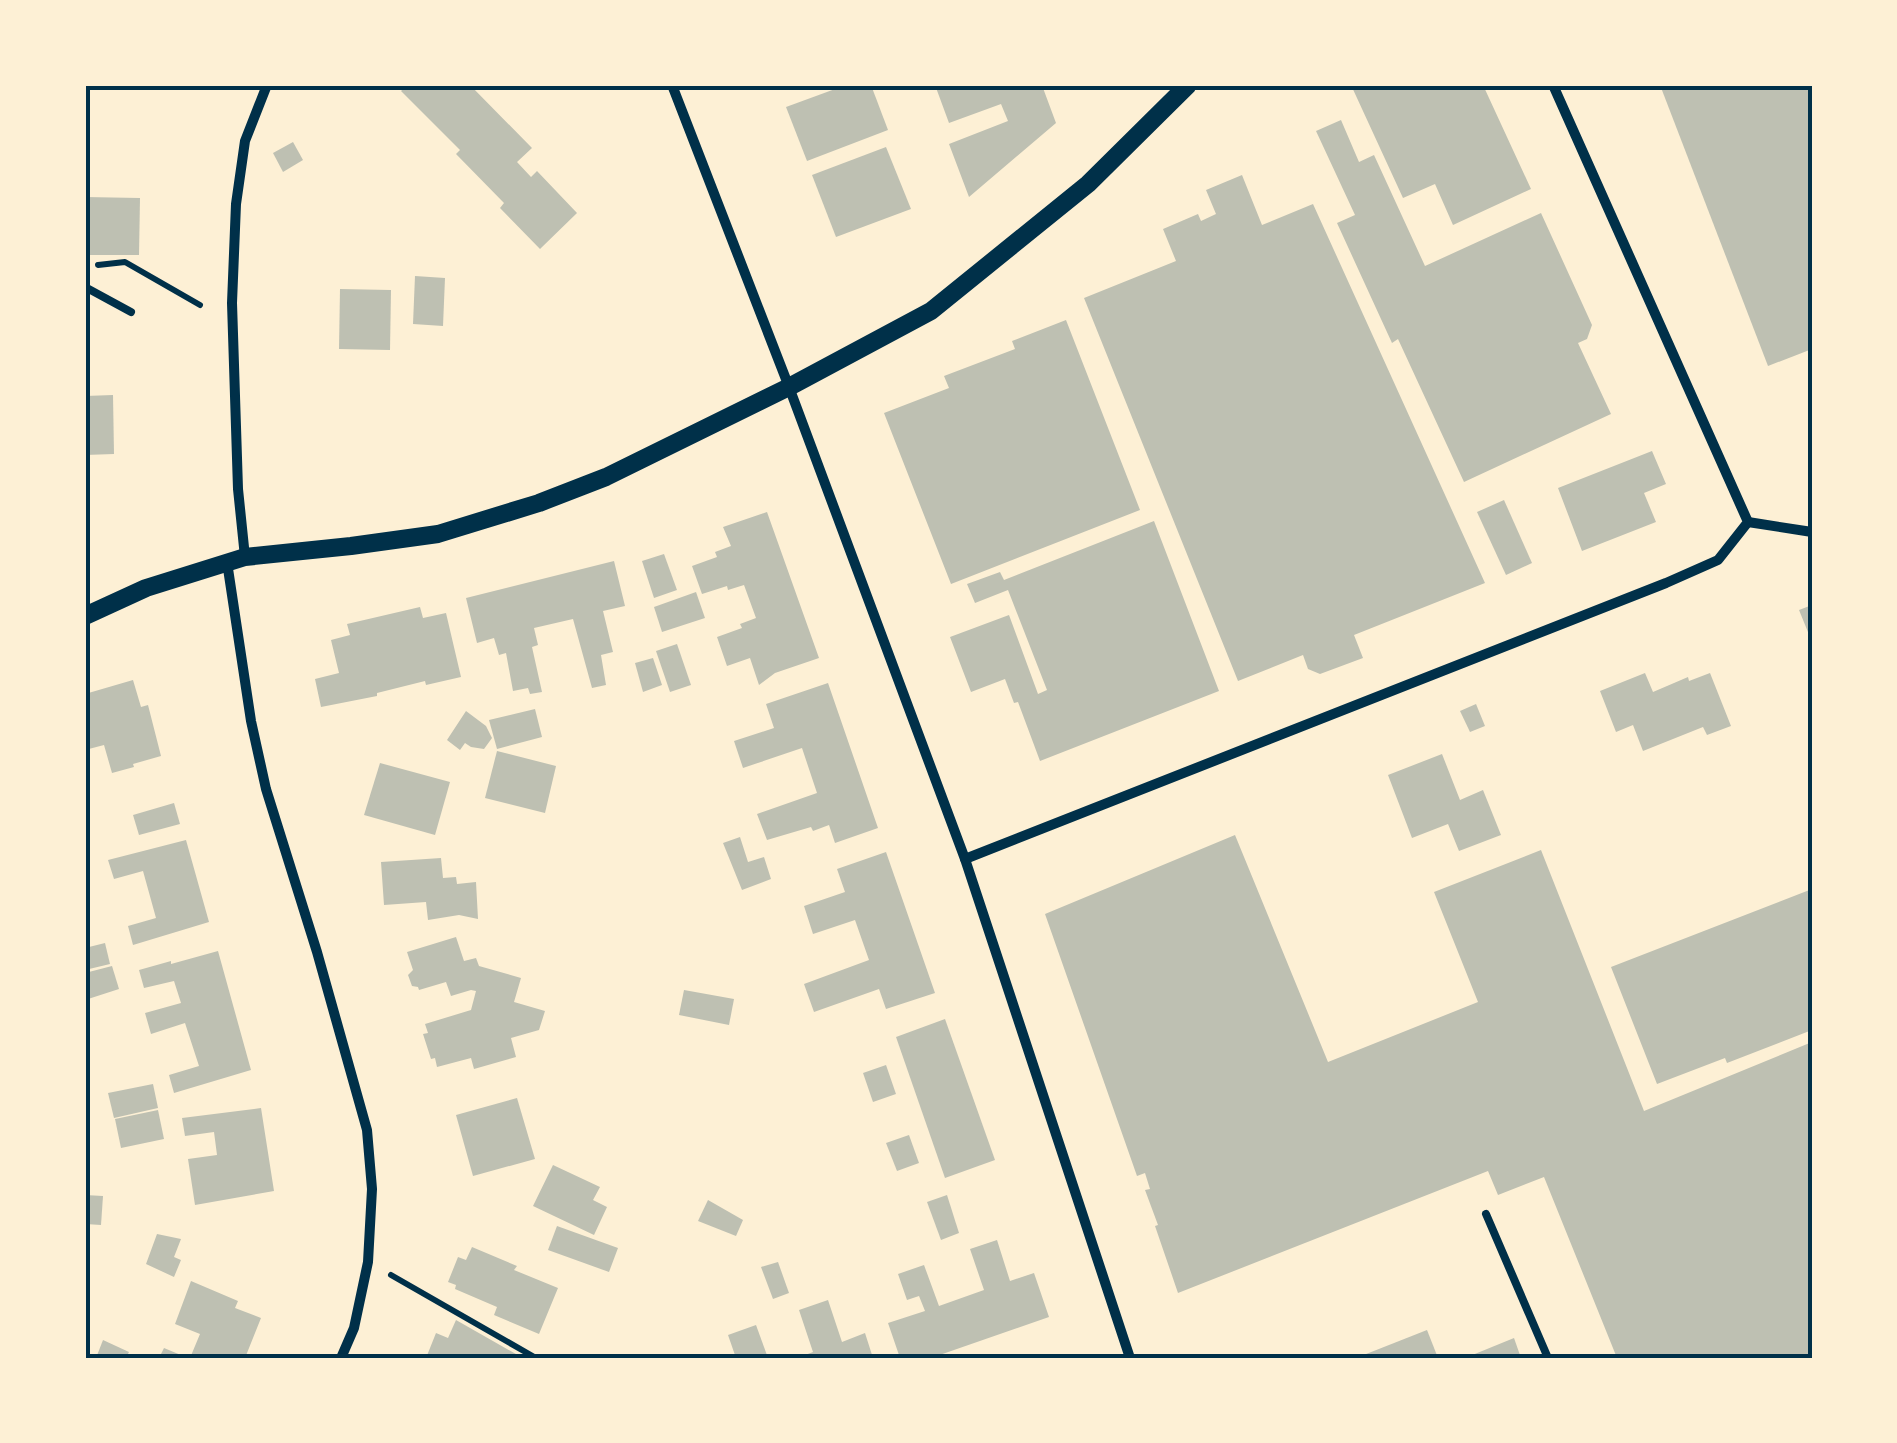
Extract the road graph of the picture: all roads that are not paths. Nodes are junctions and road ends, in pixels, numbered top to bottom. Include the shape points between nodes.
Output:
1 (267, 85) edge
2 (672, 85) edge
3 (1188, 85) edge
4 (1553, 85) edge
5 (85, 287) edge
6 (131, 312) dead end
7 (789, 387) junction
8 (1748, 522) junction
9 (1812, 532) edge
10 (236, 560) junction
11 (85, 616) edge
12 (965, 859) junction
13 (1486, 1214) dead end
14 (341, 1358) edge
15 (1130, 1358) edge
16 (1548, 1358) edge

1 - 10 street via 245,140 236,204
2 - 7 street
3 - 7 street via 1088,184 932,310
4 - 8 street
5 - 6 lane
7 - 10 street via 606,478 539,503 438,534
7 - 12 street
8 - 9 street
8 - 12 street via 1718,560 1666,583
10 - 11 street via 146,588
10 - 14 street via 251,721 266,789 367,1130 368,1262
12 - 15 street
13 - 16 lane

